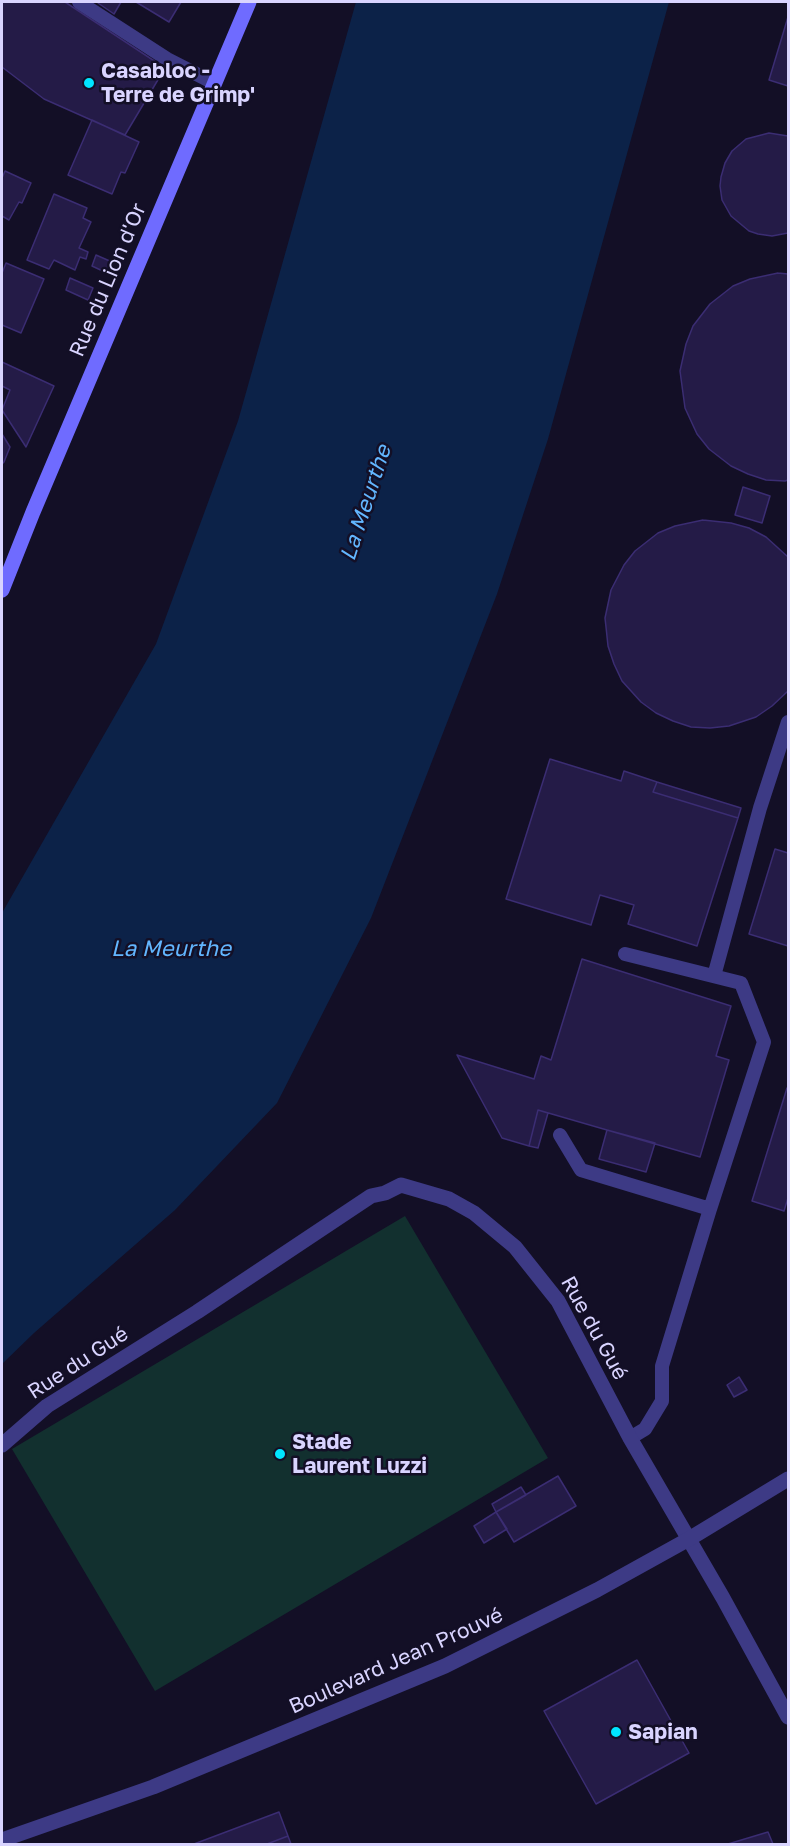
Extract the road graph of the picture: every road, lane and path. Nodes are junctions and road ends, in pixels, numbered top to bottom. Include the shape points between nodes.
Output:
1 (79, 2) edge
2 (249, 2) edge
3 (214, 82) junction
4 (3, 580) edge
5 (789, 722) edge
6 (625, 954) dead end
7 (714, 976) junction
8 (560, 1135) dead end
9 (710, 1209) junction
10 (630, 1438) junction
11 (2, 1445) edge
12 (789, 1479) edge
13 (689, 1539) junction
14 (789, 1717) edge
15 (2, 1840) edge

1 - 3 lane via 167,59
2 - 3 main road, Rue du Lion d'Or
3 - 4 main road, Rue du Lion d'Or
5 - 7 lane via 760,808
6 - 7 lane
7 - 9 lane via 741,983 764,1042
8 - 9 lane via 580,1170
9 - 10 lane via 662,1366 662,1401 645,1429
10 - 11 street, Rue du Gué via 558,1301 515,1247 474,1213 449,1199 401,1185 370,1196 47,1406
10 - 13 street, Rue du Gué
12 - 13 street, Boulevard Jean Prouvé
13 - 14 street, Rue du Gué
13 - 15 street, Boulevard Jean Prouvé via 445,1666 153,1787

